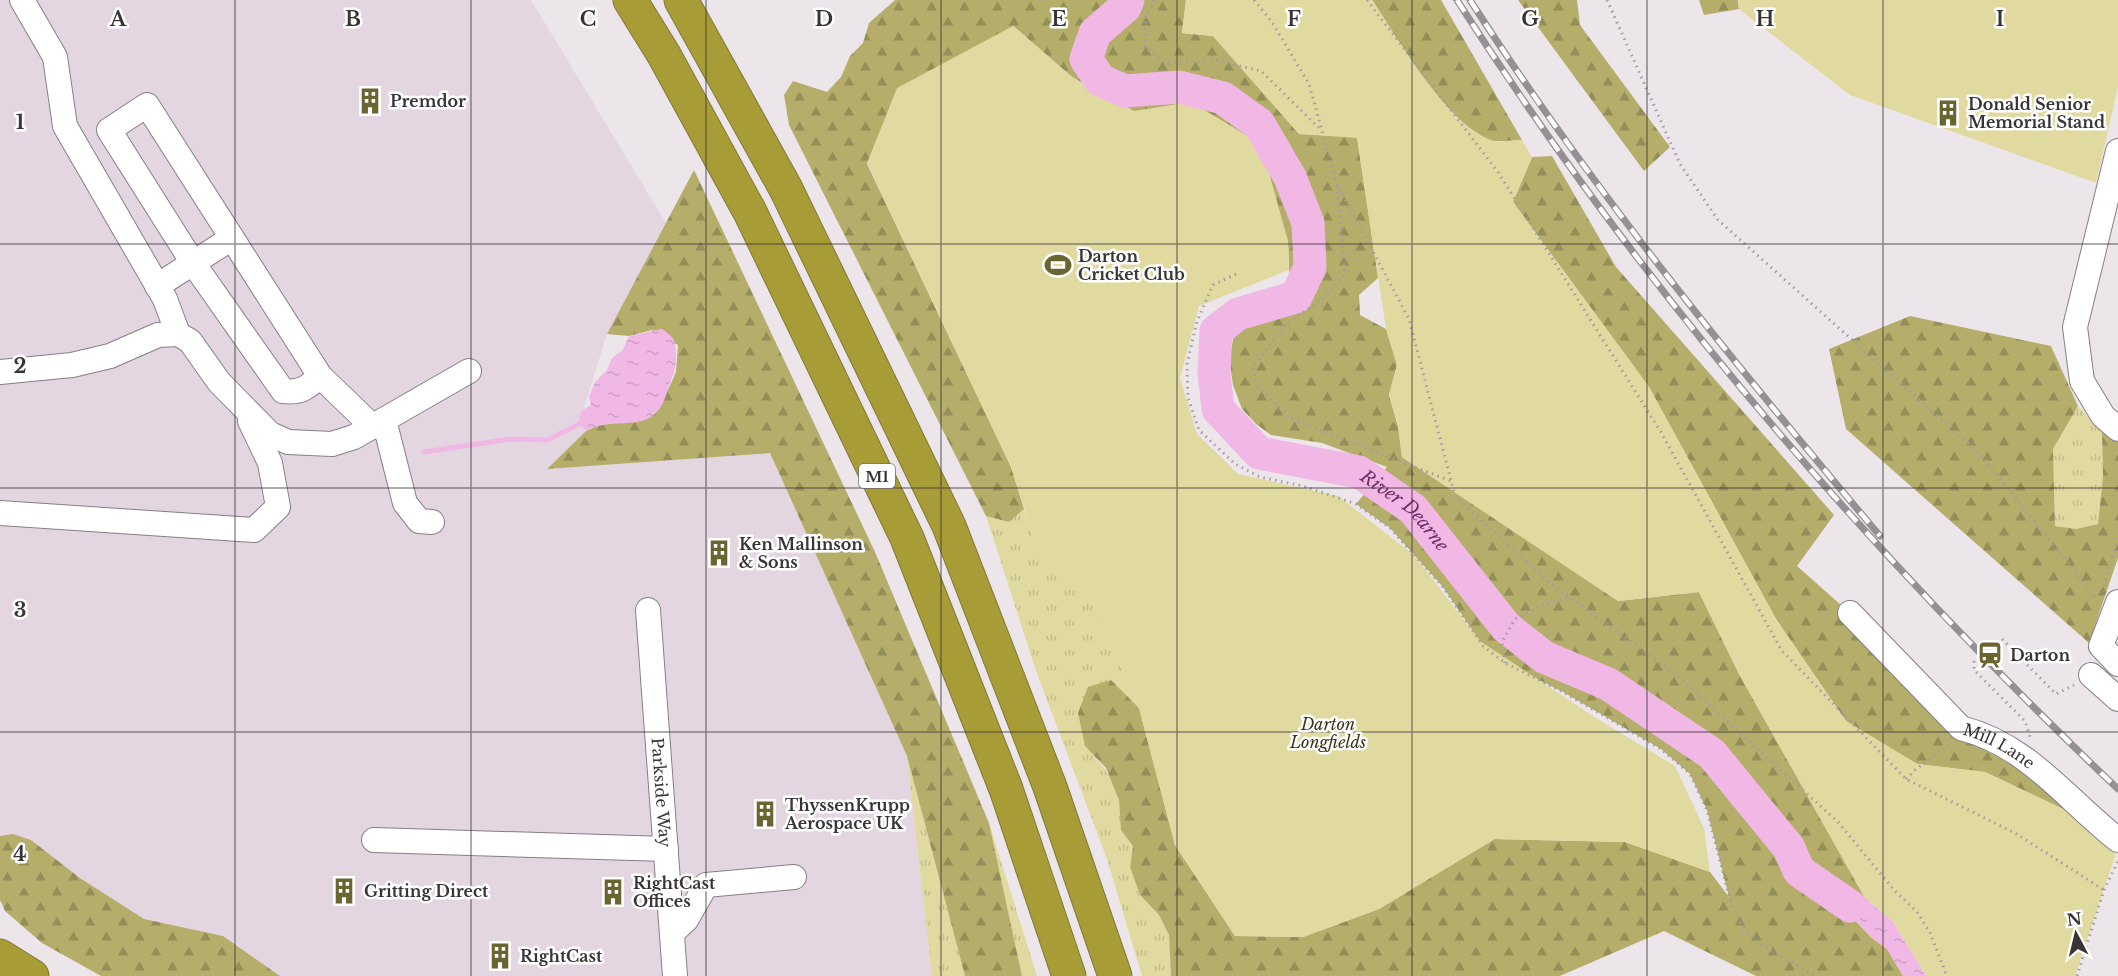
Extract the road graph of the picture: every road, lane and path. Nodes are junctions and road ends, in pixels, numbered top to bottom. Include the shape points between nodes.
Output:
1 (22, 0) edge
2 (630, 0) edge
3 (681, 0) edge
4 (1154, 0) edge
5 (1254, 0) edge
6 (1366, 0) edge
7 (1606, 0) edge
8 (1322, 130) junction
9 (2118, 151) edge
10 (1336, 184) junction
11 (232, 238) junction
12 (193, 263) junction
13 (1236, 274) dead end
14 (158, 286) junction
15 (178, 334) junction
16 (469, 371) dead end
17 (0, 372) edge
18 (320, 376) junction
19 (247, 413) junction
20 (379, 423) junction
21 (2118, 429) edge
22 (1451, 481) junction
23 (0, 513) edge
24 (432, 522) dead end
25 (1571, 598) junction
26 (2108, 602) edge
27 (648, 610) dead end
28 (1860, 617) dead end
29 (2002, 639) dead end
30 (1974, 661) dead end
31 (1505, 663) junction
32 (2118, 664) edge
33 (2091, 675) joint
34 (2118, 699) edge
35 (1970, 730) junction
36 (2031, 762) junction
37 (1906, 779) junction
38 (374, 840) dead end
39 (2118, 840) edge
40 (666, 849) junction
41 (2118, 861) edge
42 (794, 877) dead end
43 (2104, 890) junction
44 (673, 932) junction
45 (0, 956) edge
46 (32, 976) edge
47 (675, 976) edge
48 (1069, 976) edge
49 (1115, 976) edge
50 (1815, 976) edge
51 (1947, 976) edge
52 (2077, 976) edge

1 - 14 street via 56,57 65,126
2 - 48 highway, M1 via 750,212 907,538 1006,789
3 - 49 highway, M1 via 786,189 949,526 1050,787
4 - 8 path via 1145,17 1145,48 1168,63 1215,60 1261,71
5 - 8 path via 1272,22 1309,84
6 - 37 path via 1498,172 1662,434 1782,651
7 - 26 path via 1680,164 1718,220 1980,454
8 - 10 path
9 - 21 street via 2075,327 2082,381 2103,416
10 - 22 path via 1409,319
10 - 22 path via 1345,274 1323,299 1287,323 1253,367 1258,386 1292,419
11 - 12 street
11 - 12 street via 147,105 109,130
11 - 18 street
12 - 14 street
12 - 18 street via 283,391 306,390
13 - 31 path via 1214,285 1187,364 1188,398 1199,430 1235,464 1260,477 1356,504 1390,528 1443,587 1483,646
14 - 15 street
15 - 17 street via 158,335 110,356 72,365
15 - 19 street via 190,341
16 - 20 street
18 - 20 street
19 - 20 street via 270,434 288,442 332,444
19 - 23 street via 270,463 278,507 254,530
20 - 24 street via 405,503 419,521
22 - 25 path via 1455,496
25 - 31 path via 1543,605 1515,619 1502,642
25 - 51 path via 1672,671 1838,822 1917,912
26 - 32 street via 2101,646
27 - 40 street, Parkside Way
28 - 35 street, Mill Lane via 1961,728
29 - 33 path via 2056,694
30 - 36 path via 1974,670 2025,721 2033,745
31 - 50 path via 1661,749 1690,774 1707,810 1730,900 1743,927 1759,943
33 - 34 street
35 - 36 street, Mill Lane via 2003,743
35 - 37 path
36 - 39 street, Mill Lane
37 - 43 path via 2015,833
38 - 40 street
40 - 44 street, Parkside Way
41 - 43 path
42 - 44 street via 706,885 686,920
43 - 52 path
44 - 47 street, Parkside Way
45 - 46 highway

